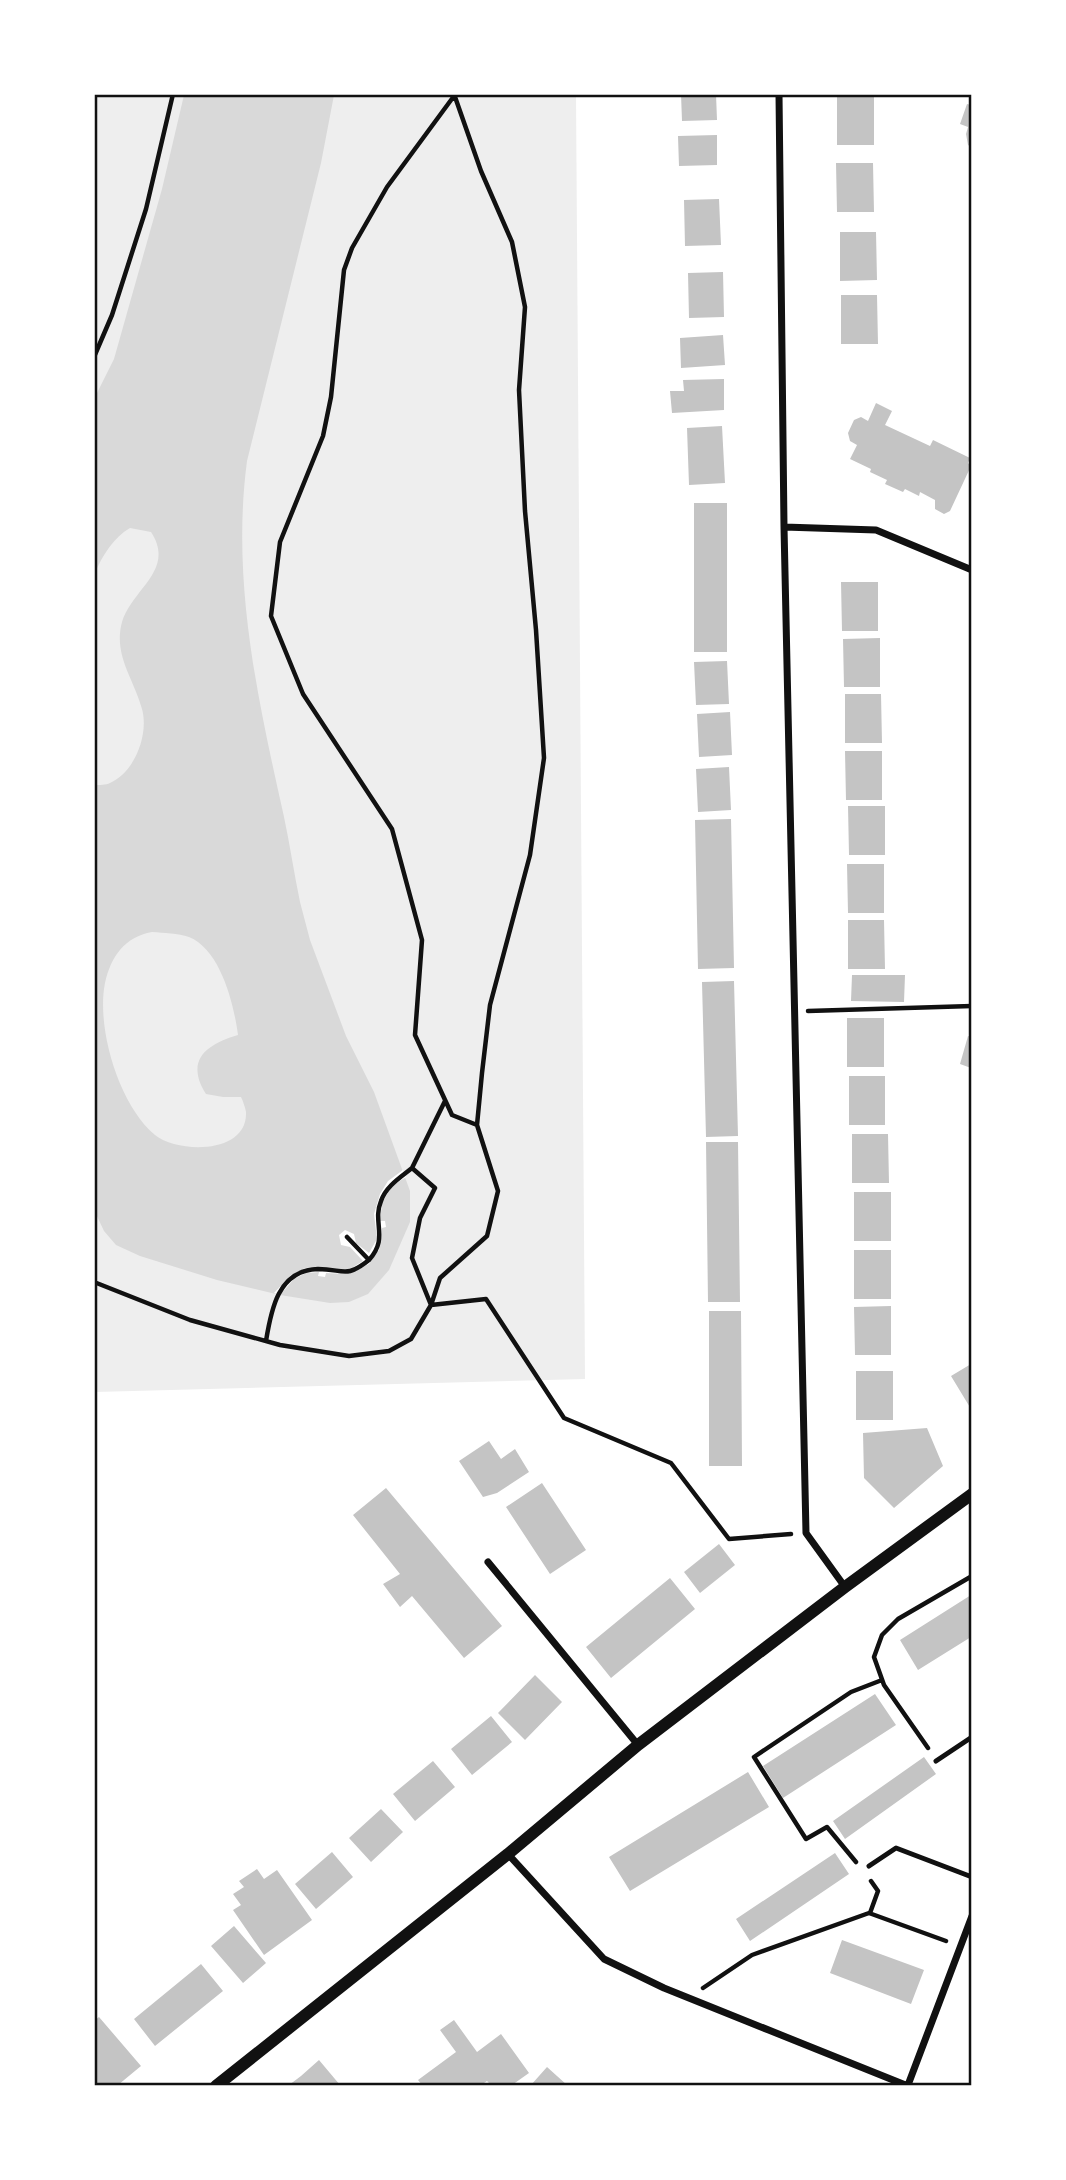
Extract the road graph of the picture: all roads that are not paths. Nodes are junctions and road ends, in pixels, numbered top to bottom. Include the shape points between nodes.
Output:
1 (779, 94) edge
2 (784, 527) junction
3 (971, 570) edge
4 (971, 1494) edge
5 (488, 1562) dead end
6 (845, 1587) junction
7 (971, 1737) edge
8 (638, 1745) junction
9 (936, 1761) road end
10 (508, 1854) junction
11 (869, 1866) road end
12 (971, 1877) edge
13 (971, 1916) edge
14 (216, 2085) edge
15 (908, 2085) edge

1 - 2 street
2 - 3 street via 876,530
2 - 6 street via 806,1533
4 - 6 street
5 - 8 street
6 - 8 street
7 - 9 lane
8 - 10 street
10 - 14 street
10 - 15 street via 604,1959 688,1998
11 - 12 lane via 896,1848
13 - 15 street

